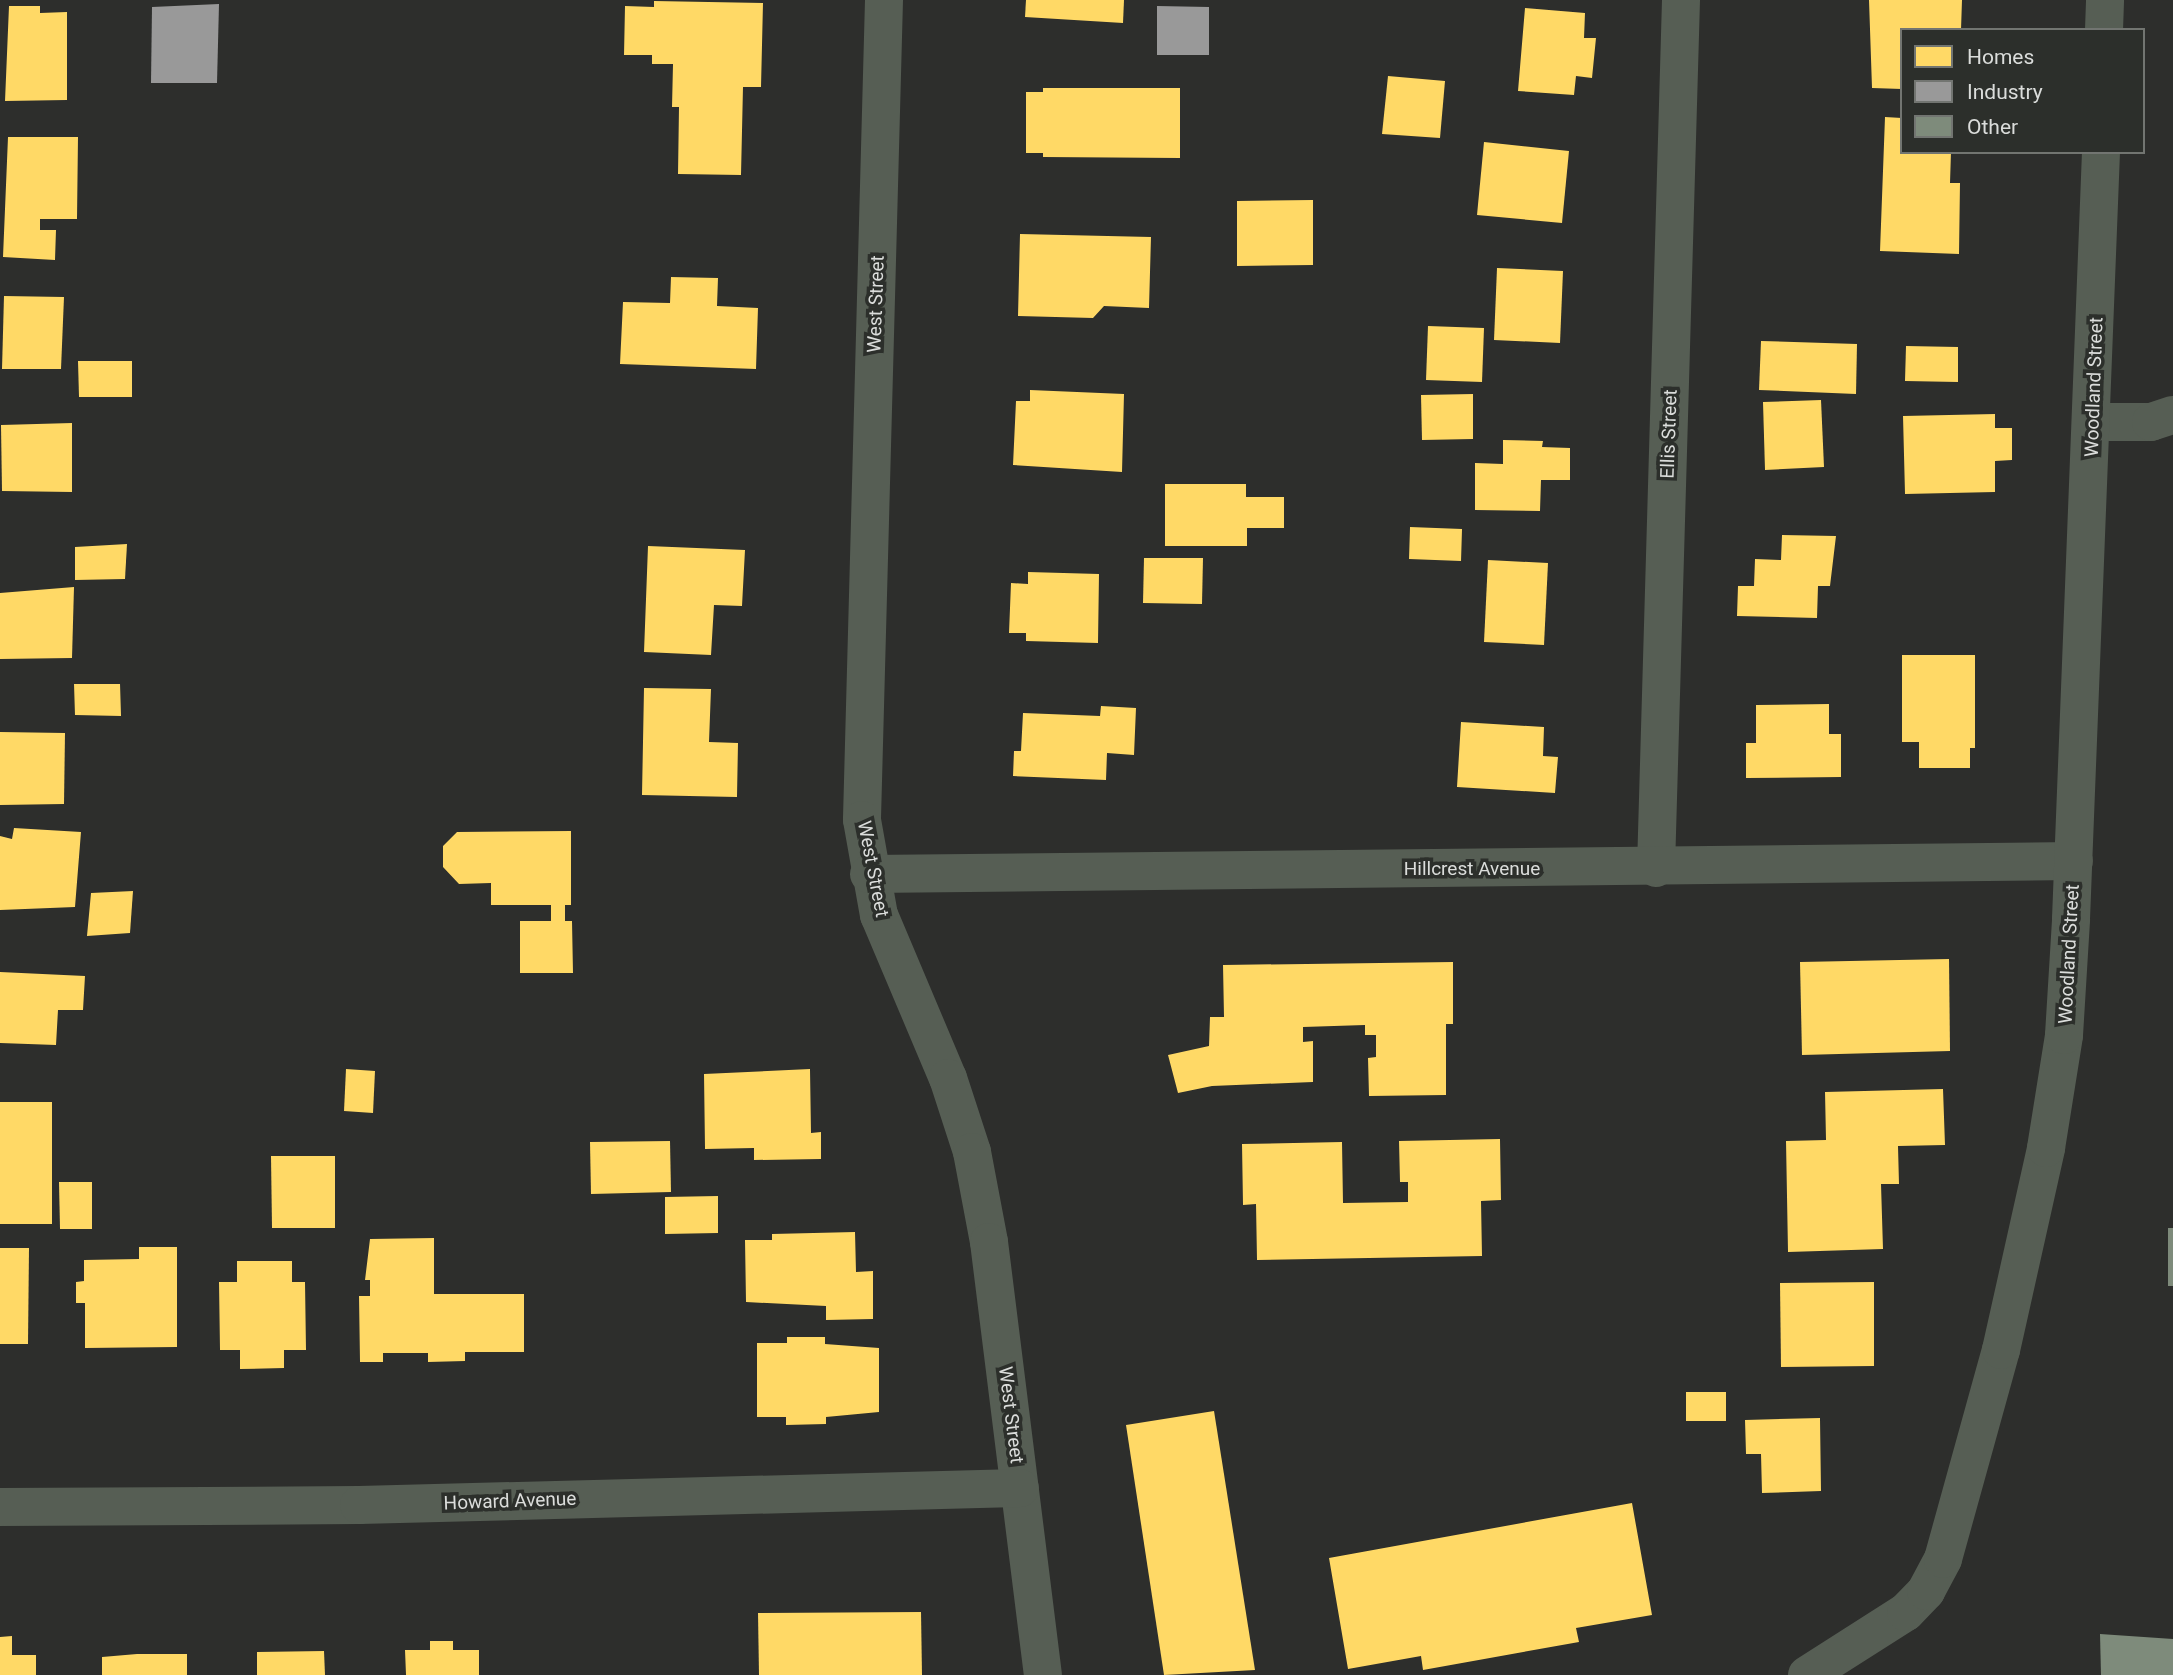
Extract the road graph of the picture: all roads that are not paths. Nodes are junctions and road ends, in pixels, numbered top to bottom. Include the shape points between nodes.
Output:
1 (884, 0) edge
2 (1681, 0) edge
3 (2105, 0) edge
4 (2104, 28) edge
5 (2101, 154) edge
6 (2173, 415) edge
7 (2094, 422) junction
8 (2074, 861) junction
9 (1656, 868) junction
10 (869, 873) junction
11 (1020, 1488) junction
12 (0, 1507) edge
13 (1043, 1675) edge
14 (1807, 1675) edge

1 - 10 street, West Street via 862,820
2 - 9 street, Ellis Street
3 - 4 street
5 - 7 street, Woodland Street
6 - 7 street via 2151,422
7 - 8 street, Woodland Street
8 - 9 street, Hillcrest Avenue
8 - 14 street, Woodland Street via 2064,1035 2046,1148 2001,1350 1943,1559 1926,1591 1906,1612
9 - 10 street, Hillcrest Avenue
10 - 11 street, West Street via 893,954 948,1078 972,1152 989,1242
11 - 12 street, Howard Avenue via 359,1505
11 - 13 street, West Street

